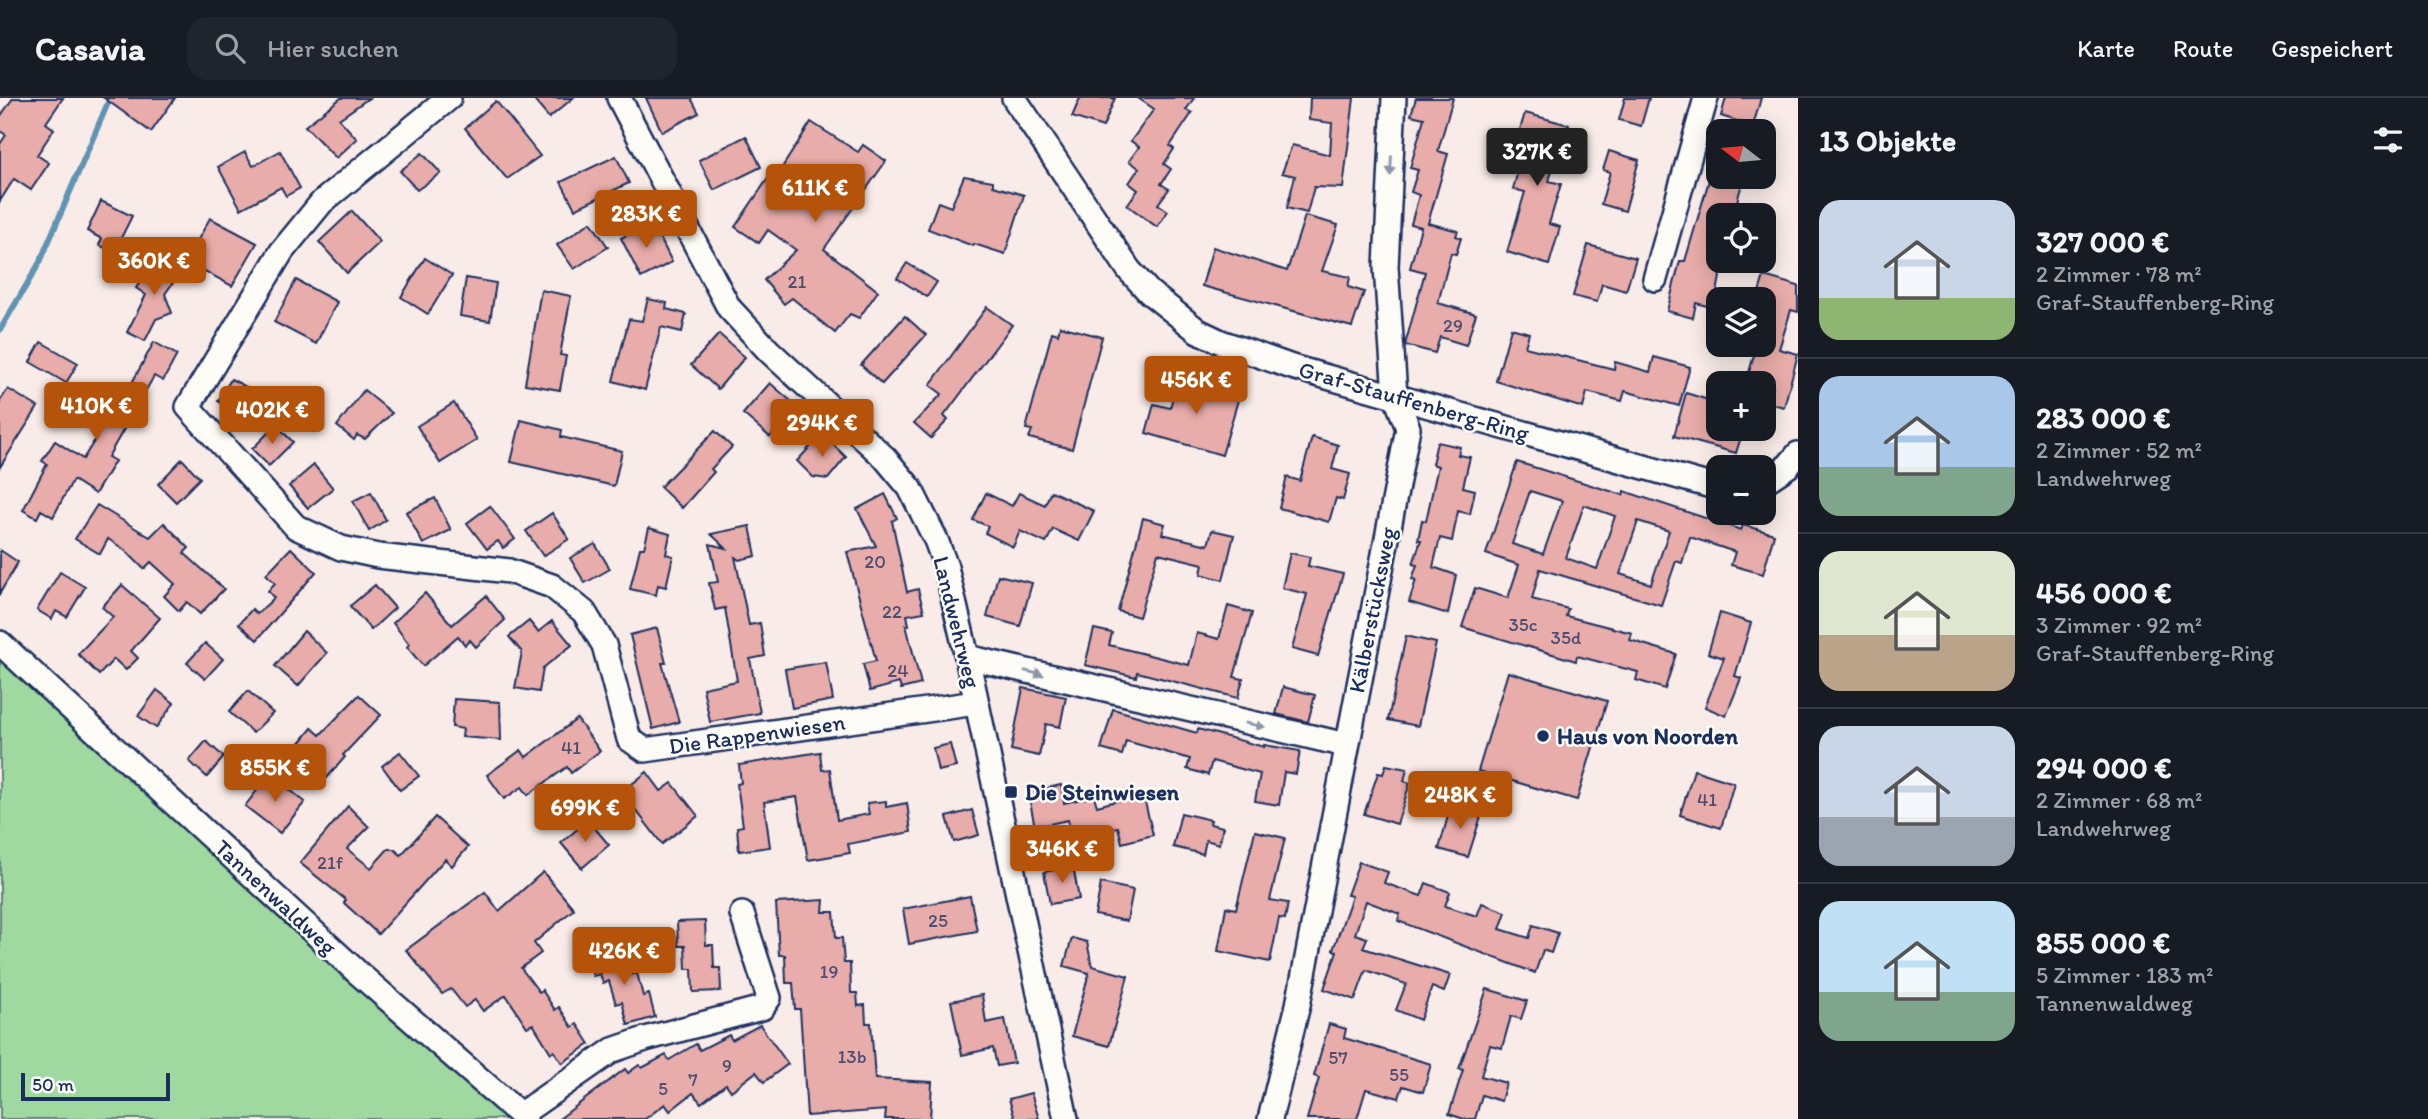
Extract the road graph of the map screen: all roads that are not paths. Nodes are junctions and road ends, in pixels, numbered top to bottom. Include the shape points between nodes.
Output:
1 (449, 98) edge
2 (619, 98) edge
3 (1014, 98) edge
4 (1394, 98) edge
5 (1706, 98) edge
6 (1655, 279) dead end
7 (1395, 395) junction
8 (1798, 454) edge
9 (1776, 474) edge
10 (1706, 485) edge
11 (0, 643) edge
12 (967, 657) junction
13 (976, 703) junction
14 (1346, 745) junction
15 (742, 914) dead end
16 (523, 1117) edge
17 (1066, 1119) edge
18 (1270, 1119) edge

1 - 13 street, Die Rappenwiesen via 322,202 282,251 188,407 296,527 341,548 509,570 552,586 584,612 604,645 629,739 645,750
2 - 12 street, Landwehrweg via 729,309 885,458 910,488 946,567
3 - 7 street, Graf-Stauffenberg-Ring via 1129,270 1198,331 1292,367
4 -> 7 street, Kälberstücksweg via 1387,267
5 - 6 street
7 - 10 street, Graf-Stauffenberg-Ring
7 - 14 street, Kälberstücksweg via 1408,428
8 - 9 street
11 - 16 street, Tannenwaldweg via 357,972
12 - 13 street, Landwehrweg
12 -> 14 street
13 - 17 street, Landwehrweg
14 - 18 street, Kälberstücksweg via 1298,1005
15 - 16 street via 769,998 762,1008 613,1050

